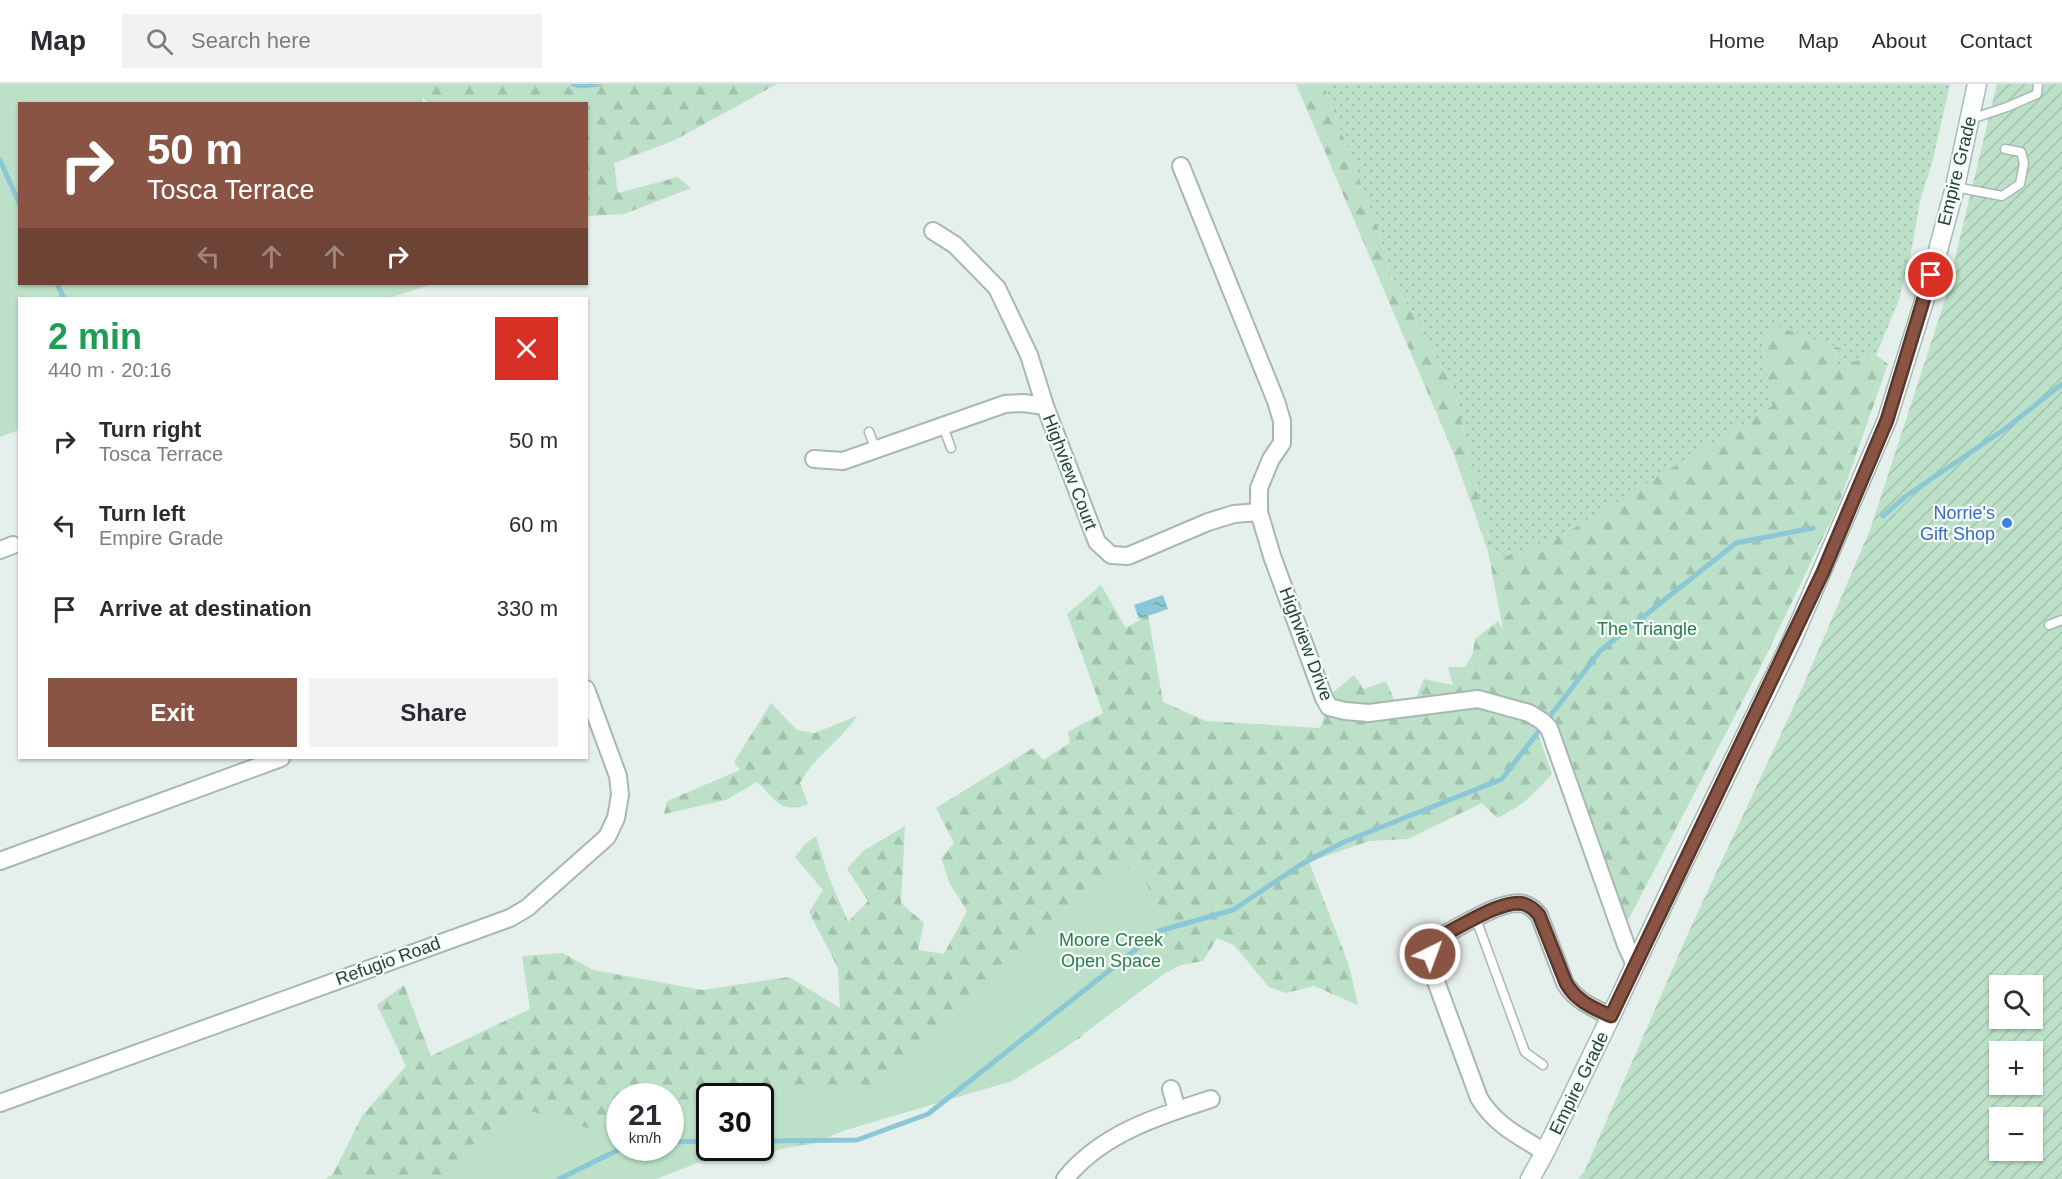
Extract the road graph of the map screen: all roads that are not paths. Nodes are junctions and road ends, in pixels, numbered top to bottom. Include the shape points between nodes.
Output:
1 (1977, 84) edge
2 (2038, 84) edge
3 (1970, 119) junction
4 (2005, 149) dead end
5 (1181, 166) dead end
6 (1955, 187) junction
7 (933, 231) dead end
8 (1045, 406) junction
9 (943, 426) junction
10 (869, 432) dead end
11 (951, 448) dead end
12 (876, 450) junction
13 (814, 459) dead end
14 (1259, 512) junction
15 (2062, 620) edge
16 (2049, 625) dead end
17 (588, 694) edge
18 (278, 759) edge
19 (0, 861) edge
20 (1476, 919) junction
21 (1635, 965) junction
22 (1611, 1016) junction
23 (1543, 1065) dead end
24 (1170, 1089) dead end
25 (1211, 1099) dead end
26 (0, 1103) edge
27 (1176, 1110) junction
28 (1545, 1152) junction
29 (1065, 1179) edge
30 (1530, 1179) edge

1 - 3 main road, Empire Grade
2 - 3 lane via 2037,94
3 - 6 main road, Empire Grade
4 - 6 lane via 2021,152 2024,164 2020,184 2002,196
5 - 14 street, Highview Drive via 1282,421 1282,443 1259,488
6 - 21 main road, Empire Grade via 1887,420 1792,640
7 - 8 street, Highview Court via 955,245 997,288 1029,355
8 - 9 street, Highview Court via 1005,404
8 - 14 street, Highview Court via 1096,542 1111,555 1128,556 1208,522
9 - 11 lane
9 - 12 street, Highview Court
10 - 12 lane
12 - 13 street, Highview Court via 843,461
14 - 21 street, Highview Drive via 1329,707 1369,713 1478,699 1529,713 1549,728
15 - 16 lane
17 - 26 street, Refugio Road via 618,776 621,795 616,818 607,837 527,908 510,918
18 - 19 street
20 - 22 street via 1504,905 1523,903 1532,907 1539,915 1570,991
20 - 23 lane via 1525,1052
20 - 28 street via 1436,942 1430,954 1431,968 1487,1113
21 - 22 main road, Empire Grade
22 - 28 main road, Empire Grade
24 - 27 street
25 - 27 street
27 - 29 street via 1097,1147
28 - 30 main road, Empire Grade

